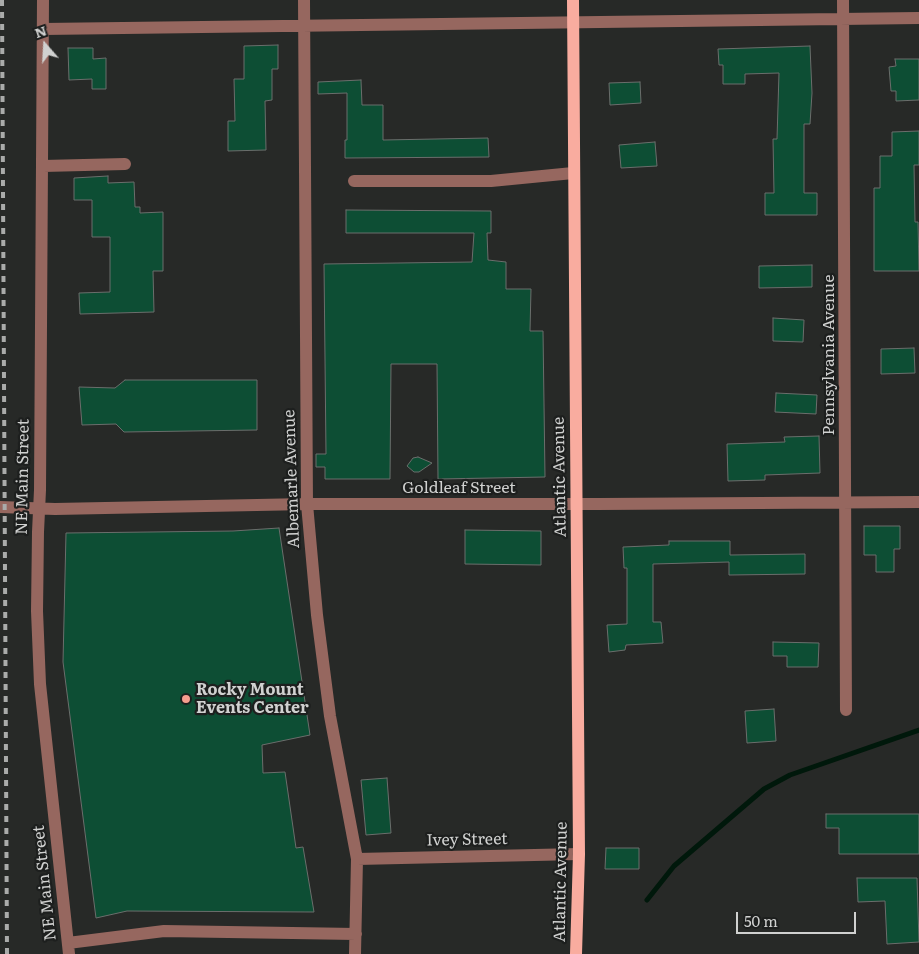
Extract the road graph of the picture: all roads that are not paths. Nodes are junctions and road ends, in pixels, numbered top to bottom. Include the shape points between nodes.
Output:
1 (43, 0) edge
2 (304, 0) edge
3 (572, 0) edge
4 (843, 0) edge
5 (843, 18) junction
6 (919, 18) edge
7 (573, 22) junction
8 (304, 25) junction
9 (43, 28) junction
10 (125, 164) dead end
11 (43, 166) junction
12 (573, 173) junction
13 (354, 181) dead end
14 (919, 502) edge
15 (846, 503) junction
16 (307, 504) junction
17 (576, 504) junction
18 (0, 507) edge
19 (39, 508) junction
20 (846, 710) dead end
21 (579, 854) junction
22 (356, 859) junction
23 (356, 934) junction
24 (68, 949) edge
25 (355, 954) edge
26 (576, 954) edge

1 - 9 street, NE Main Street
2 - 8 street, Albemarle Avenue
3 - 7 main road, Atlantic Avenue
4 - 5 street, Pennsylvania Avenue
5 - 6 street
5 - 7 street
5 - 15 street, Pennsylvania Avenue
7 - 8 street
7 - 12 main road, Atlantic Avenue
8 - 9 street
8 - 16 street, Albemarle Avenue
9 - 11 street, NE Main Street
10 - 11 street
11 - 19 street, NE Main Street
12 - 13 street via 491,181
12 - 17 main road, Atlantic Avenue
14 - 15 street, Goldleaf Street
15 - 17 street, Goldleaf Street
15 - 20 street, Pennsylvania Avenue
16 - 17 street, Goldleaf Street
16 - 19 street, Goldleaf Street
16 - 22 street, Albemarle Avenue via 330,716
17 - 21 main road, Atlantic Avenue
18 - 19 street, Goldleaf Street
19 - 24 street, NE Main Street via 37,610 40,684
21 - 22 street, Ivey Street
21 - 26 main road, Atlantic Avenue
22 - 23 street, Albemarle Avenue
23 - 24 street via 164,931
23 - 25 street, Albemarle Avenue

